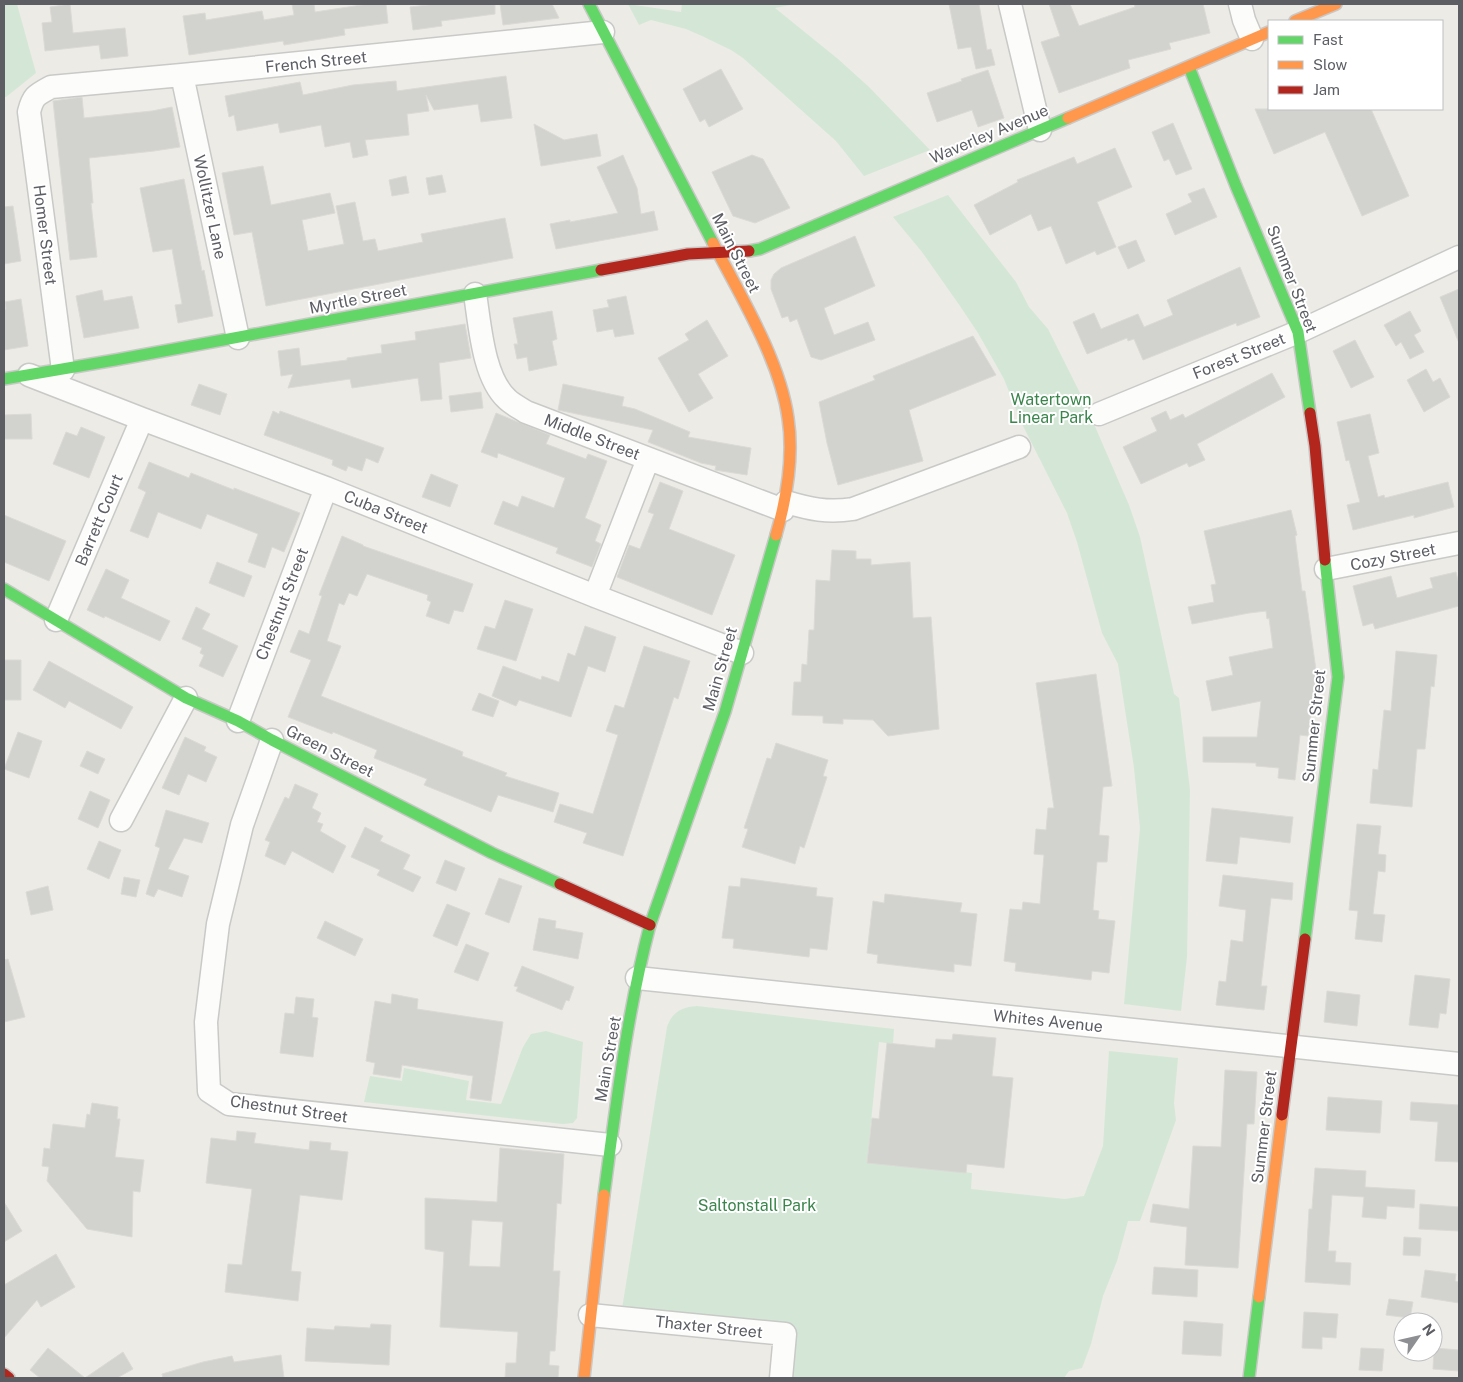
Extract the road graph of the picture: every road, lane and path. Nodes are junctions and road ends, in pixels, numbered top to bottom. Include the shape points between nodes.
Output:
1 (589, 4) edge
2 (1010, 4) edge
3 (1240, 4) edge
4 (1336, 4) edge
5 (1297, 20) edge
6 (603, 32) junction
7 (1261, 36) edge
8 (1189, 67) junction
9 (182, 75) junction
10 (32, 100) joint
11 (1040, 130) junction
12 (717, 252) junction
13 (1459, 258) edge
14 (475, 294) junction
15 (1298, 332) junction
16 (238, 338) junction
17 (62, 370) junction
18 (29, 375) junction
19 (4, 379) edge
20 (1099, 414) dead end
21 (142, 419) junction
22 (1019, 447) dead end
23 (648, 458) junction
24 (326, 488) junction
25 (784, 506) junction
26 (1459, 543) edge
27 (1326, 570) junction
28 (4, 589) edge
29 (595, 596) junction
30 (56, 620) junction
31 (742, 653) junction
32 (186, 698) junction
33 (238, 721) junction
34 (272, 740) junction
35 (121, 820) dead end
36 (650, 925) junction
37 (637, 978) junction
38 (1291, 1047) junction
39 (1459, 1064) edge
40 (610, 1146) junction
41 (590, 1314) junction
42 (4, 1374) edge
43 (9, 1378) edge
44 (584, 1378) edge
45 (781, 1378) edge
46 (1249, 1378) edge

1 - 6 street, Main Street
2 - 11 street
3 - 7 street via 1244,20
4 - 5 street
6 - 9 street, French Street
6 - 12 street, Main Street
7 - 8 street, Waverley Avenue
8 - 11 street, Waverley Avenue
8 - 15 street, Summer Street
9 - 10 street, French Street via 51,87
9 - 16 street, Wollitzer Lane
10 - 17 street, Homer Street via 29,112
11 - 12 street, Waverley Avenue via 767,246 743,252
12 - 14 street, Myrtle Street via 688,254
12 - 25 street, Main Street via 769,355 785,398 791,462
13 - 15 street, Forest Street
14 - 16 street, Myrtle Street
14 - 23 street, Middle Street via 486,361 495,384 507,399 526,412
15 - 20 street, Forest Street
15 - 27 street, Summer Street via 1315,446
16 - 17 street, Myrtle Street
17 - 18 street, Myrtle Street
18 - 19 street, Myrtle Street
18 - 21 street, Cuba Street
21 - 24 street, Cuba Street
21 - 30 street, Barrett Court
22 - 25 street via 853,508 822,511
23 - 25 street, Middle Street
23 - 29 street
24 - 29 street, Cuba Street
24 - 33 street, Chestnut Street
25 - 31 street, Main Street
26 - 27 street, Cozy Street
27 - 38 street, Summer Street via 1338,677
28 - 30 street, Green Street
29 - 31 street, Cuba Street
30 - 32 street, Green Street
31 - 36 street, Main Street via 718,733
32 - 33 street, Green Street
32 - 35 street
33 - 34 street, Green Street
34 - 36 street, Green Street via 492,853
34 - 40 street, Chestnut Street via 242,825 218,924 206,1022 209,1091 229,1104
36 - 37 street, Main Street
37 - 38 street, Whites Avenue
37 - 40 street, Main Street
38 - 39 street, Whites Avenue
38 - 46 street, Summer Street
40 - 41 street, Main Street
41 - 44 street, Main Street
41 - 45 street, Thaxter Street via 785,1334
42 - 43 street

